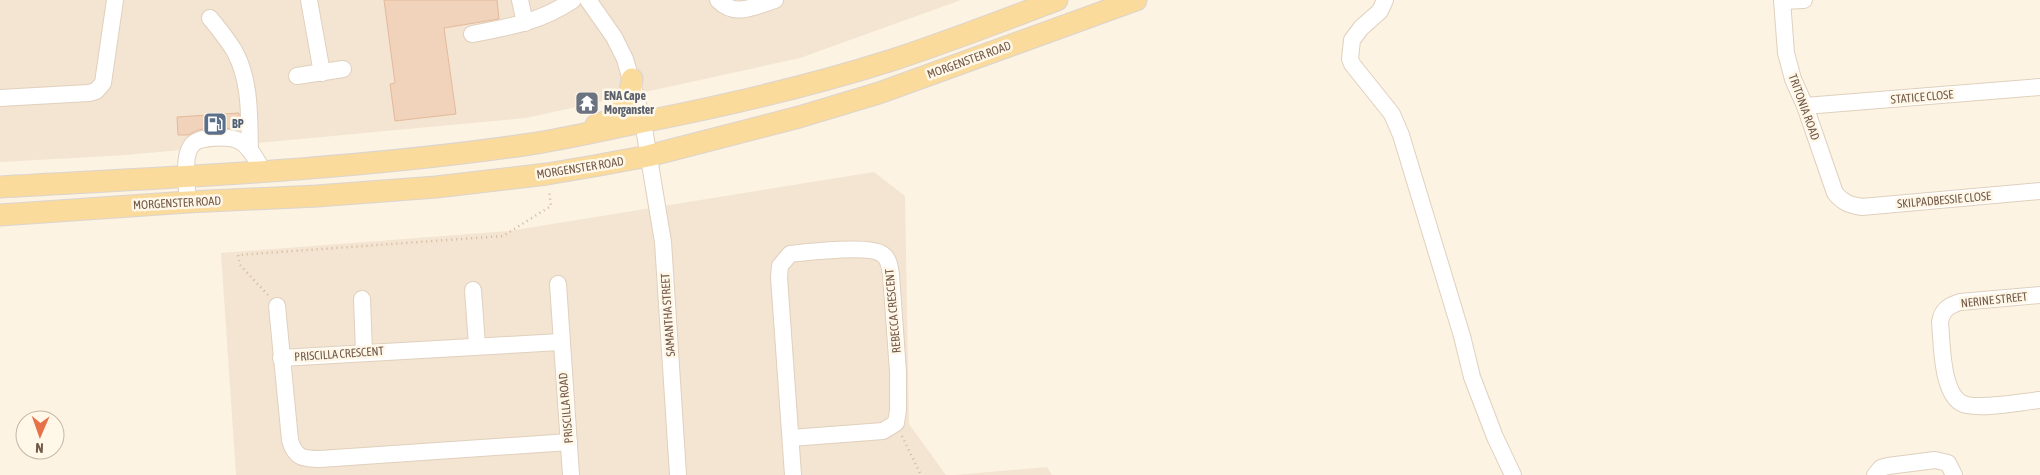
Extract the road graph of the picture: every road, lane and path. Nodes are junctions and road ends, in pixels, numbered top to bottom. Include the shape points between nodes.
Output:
1 (115, 0) edge
2 (310, 0) edge
3 (520, 0) edge
4 (573, 0) edge
5 (588, 0) edge
6 (718, 0) edge
7 (775, 0) edge
8 (1057, 0) edge
9 (1136, 0) edge
10 (1385, 0) edge
11 (1804, 0) edge
12 (1782, 1) edge
13 (210, 18) dead end
14 (525, 23) junction
15 (472, 34) dead end
16 (343, 69) dead end
17 (322, 73) junction
18 (297, 76) dead end
19 (632, 80) junction
20 (2040, 87) edge
21 (0, 98) edge
22 (1805, 106) junction
23 (643, 122) junction
24 (551, 140) junction
25 (250, 150) junction
26 (648, 156) junction
27 (264, 172) junction
28 (187, 177) junction
29 (0, 187) edge
30 (549, 188) dead end
31 (2040, 191) edge
32 (188, 202) junction
33 (1849, 205) joint
34 (0, 215) edge
35 (558, 284) dead end
36 (473, 290) dead end
37 (2040, 295) edge
38 (362, 299) dead end
39 (277, 306) joint
40 (560, 342) junction
41 (477, 345) junction
42 (364, 352) junction
43 (281, 358) junction
44 (2040, 400) edge
45 (892, 427) junction
46 (790, 438) junction
47 (569, 442) junction
48 (571, 475) edge
49 (678, 475) edge
50 (792, 475) edge
51 (921, 475) edge
52 (1513, 475) edge
53 (1875, 475) edge
54 (1954, 475) edge

1 - 21 street via 101,87 89,92
2 - 17 street
3 - 14 street
4 - 14 street via 554,13
5 - 19 street, SAMANTHA STREET via 621,49
6 - 7 street via 725,7 740,11
8 - 23 main road, MORGENSTER ROAD via 888,61 786,89
9 - 26 main road, MORGENSTER ROAD via 879,93
10 - 52 street via 1380,11 1352,40 1352,64 1392,114 1401,134 1472,377
11 - 12 street
12 - 22 street, TRITONIA ROAD via 1786,53
13 - 25 street via 234,51 244,78
14 - 15 street
16 - 17 street
17 - 18 street
19 - 23 street, SAMANTHA STREET
19 - 24 main road via 627,105 615,116
20 - 22 street, STATICE CLOSE
22 - 33 street, TRITONIA ROAD via 1835,193
23 - 24 main road, MORGENSTER ROAD
23 - 26 street, SAMANTHA STREET
24 - 27 main road, MORGENSTER ROAD via 410,160
25 - 27 street
25 - 28 street via 236,138 200,139 188,151
26 - 32 main road, MORGENSTER ROAD via 547,174 436,187
26 - 49 street, SAMANTHA STREET via 663,242
27 - 28 main road, MORGENSTER ROAD
28 - 29 main road, MORGENSTER ROAD
28 - 32 street
30 - 39 path via 551,206 503,236 238,255 240,266
31 - 33 street, SKILPADBESSIE CLOSE via 1862,207
32 - 34 main road, MORGENSTER ROAD
35 - 40 street, PRISCILLA ROAD
36 - 41 street
37 - 44 street, NERINE STREET via 1960,302 1948,306 1941,314 1940,322 1945,372 1959,402 1980,406
38 - 42 street
39 - 43 street
40 - 41 street, PRISCILLA CRESCENT
40 - 47 street, PRISCILLA ROAD
41 - 42 street, PRISCILLA CRESCENT
42 - 43 street, PRISCILLA CRESCENT
43 - 47 street, PRISCILLA CRESCENT via 293,452 310,459
45 - 46 street via 873,432
45 - 46 street, REBECCA CRESCENT via 898,410 898,372 891,275 884,254 875,250 790,254 780,266 779,277
45 - 51 path via 905,438
46 - 50 street, REBECCA CRESCENT
47 - 48 street, PRISCILLA ROAD
53 - 54 street via 1888,466 1935,460 1948,463

